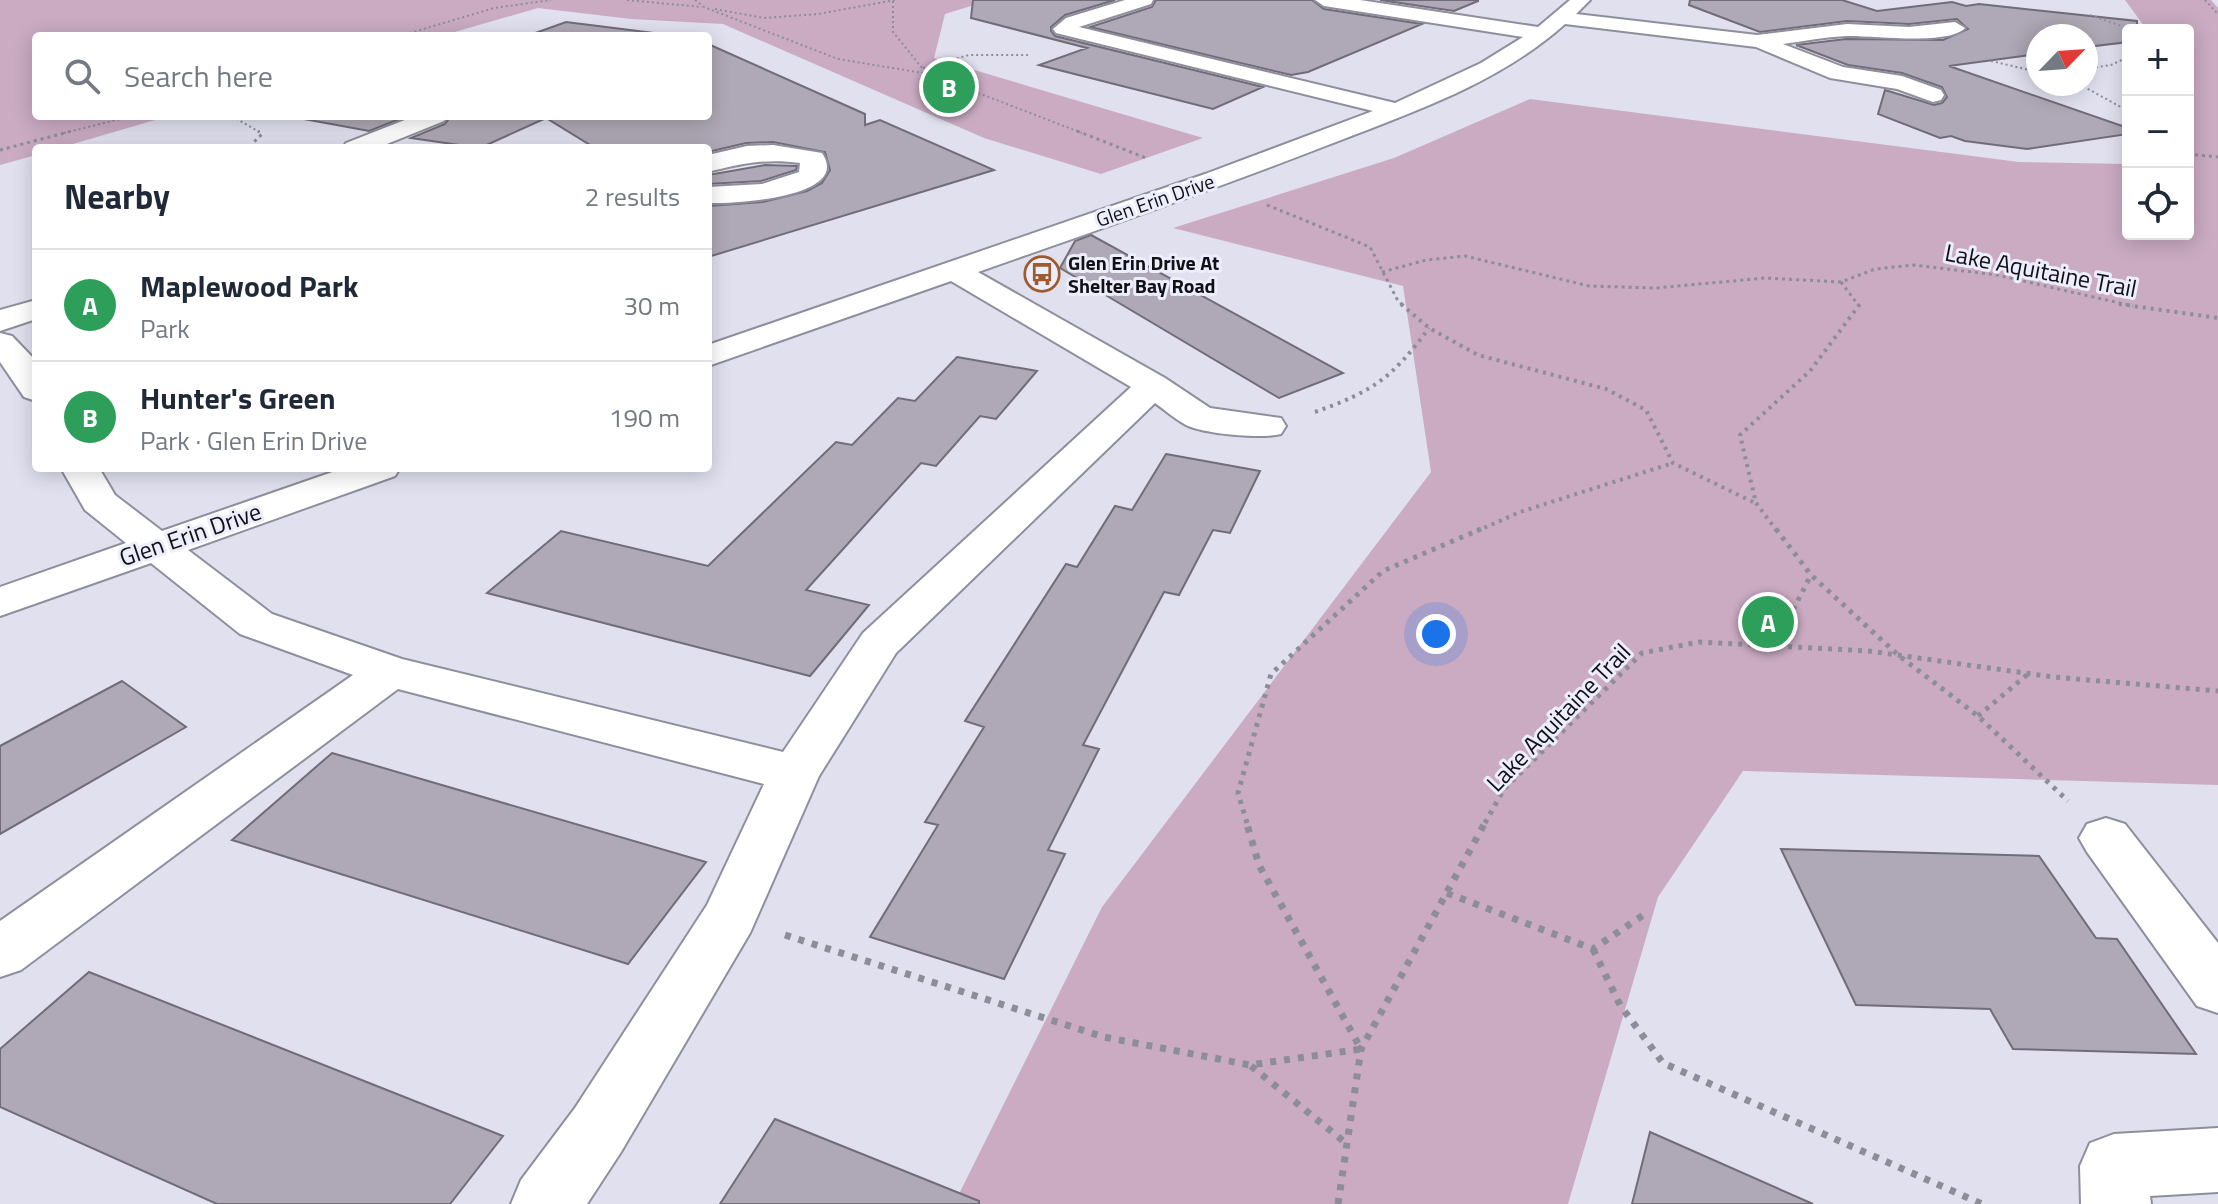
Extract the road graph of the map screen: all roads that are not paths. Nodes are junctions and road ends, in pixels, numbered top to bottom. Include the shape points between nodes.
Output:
1 (1144, 0) edge
2 (1324, 0) edge
3 (1581, 0) edge
4 (1562, 18) junction
5 (1814, 19) dead end
6 (1955, 28) dead end
7 (1847, 30) junction
8 (1542, 34) junction
9 (1757, 41) junction
10 (1838, 73) junction
11 (1798, 78) dead end
12 (1933, 95) dead end
13 (1396, 110) junction
14 (426, 120) edge
15 (365, 144) edge
16 (712, 163) edge
17 (712, 195) edge
18 (955, 271) junction
19 (32, 310) edge
20 (0, 321) edge
21 (32, 327) edge
22 (0, 340) edge
23 (712, 355) edge
24 (32, 383) edge
25 (1153, 385) junction
26 (1268, 426) road end
27 (82, 472) edge
28 (369, 472) edge
29 (156, 546) junction
30 (0, 602) edge
31 (390, 672) junction
32 (795, 773) junction
33 (2106, 838) road end
34 (0, 953) edge
35 (2218, 988) edge
36 (2218, 1160) edge
37 (546, 1204) edge
38 (2116, 1204) edge

1 - 13 street via 1063,29
2 - 8 street
3 - 4 street, Glen Erin Drive
4 - 8 street, Glen Erin Drive
4 - 9 street
5 - 7 street
6 - 7 street via 1909,33
7 - 9 street
8 - 13 street, Glen Erin Drive via 1489,68
9 - 10 street
10 - 11 street
10 - 12 street via 1902,83
13 - 18 street, Glen Erin Drive
14 - 15 street
16 - 17 street via 783,150 813,158 812,176 783,189
18 - 23 street, Glen Erin Drive
18 - 25 street
19 - 20 street
21 - 22 street
22 - 24 street
25 - 26 street via 1200,418
25 - 32 street via 879,643
27 - 29 street via 99,502
28 - 29 street, Glen Erin Drive
29 - 30 street, Glen Erin Drive
29 - 31 street via 256,624
31 - 32 street
31 - 34 street
32 - 37 street via 730,917
33 - 35 street
36 - 38 street via 2114,1166

